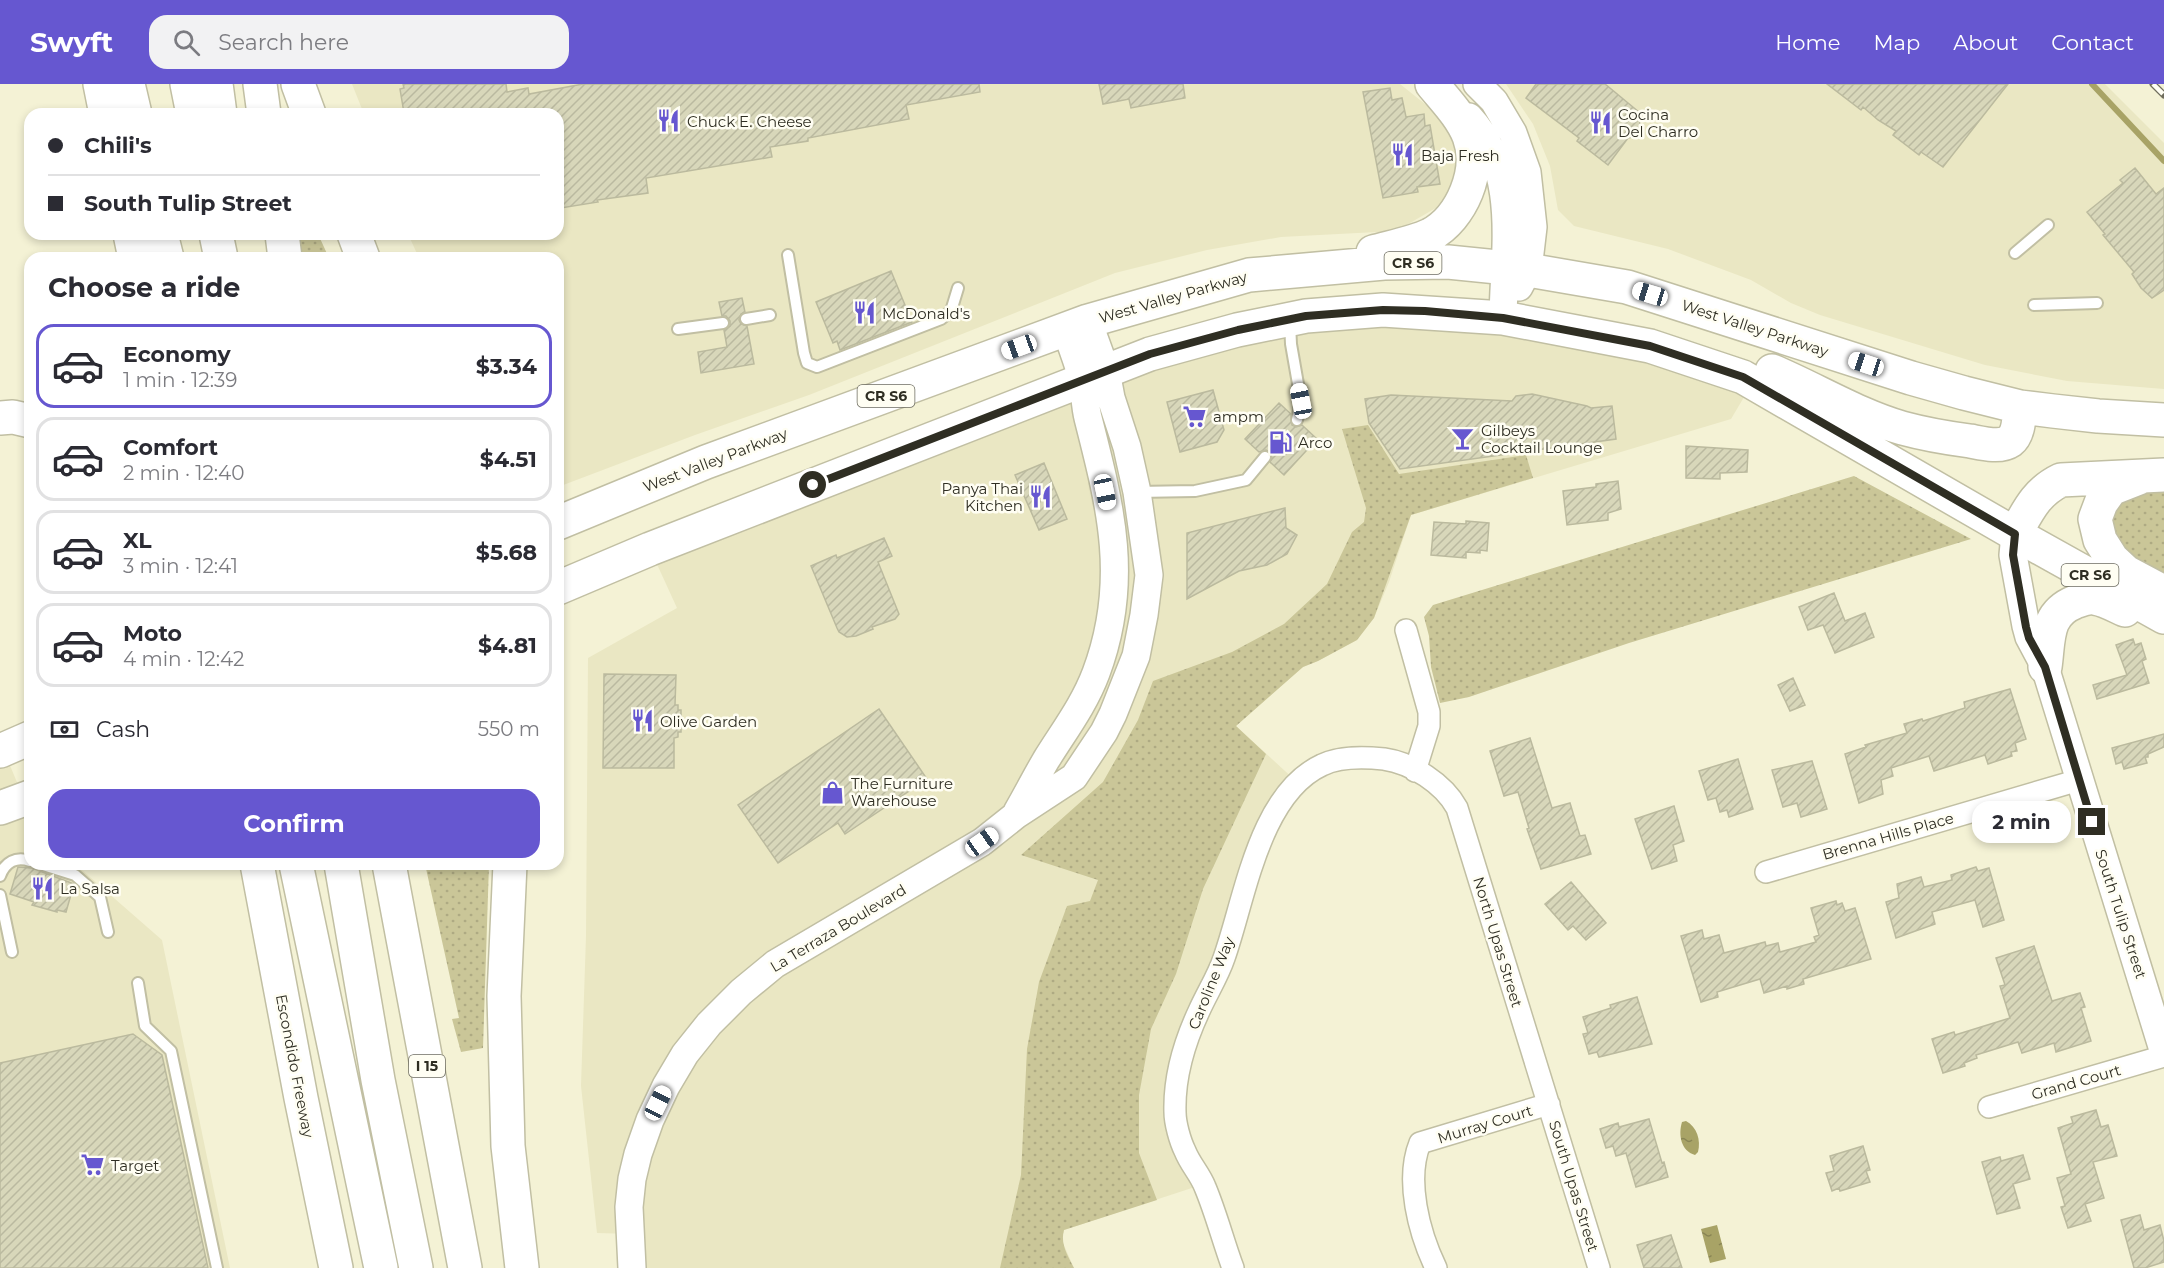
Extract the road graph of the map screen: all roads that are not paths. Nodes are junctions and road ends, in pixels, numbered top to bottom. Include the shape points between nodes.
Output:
1 (100, 84) edge
2 (128, 84) edge
3 (148, 84) edge
4 (187, 84) edge
5 (216, 84) edge
6 (260, 84) edge
7 (298, 84) edge
8 (1432, 84) edge
9 (1477, 84) edge
10 (105, 108) edge
11 (134, 108) edge
12 (152, 108) edge
13 (192, 108) edge
14 (219, 108) edge
15 (263, 108) edge
16 (307, 108) edge
17 (2048, 225) dead end
18 (2015, 253) dead end
19 (788, 255) dead end
20 (1322, 267) junction
21 (1516, 269) junction
22 (958, 288) dead end
23 (2097, 303) dead end
24 (2034, 305) dead end
25 (770, 315) dead end
26 (1503, 318) junction
27 (746, 319) dead end
28 (1290, 320) junction
29 (723, 323) dead end
30 (1077, 325) junction
31 (678, 329) dead end
32 (1650, 346) junction
33 (1094, 375) junction
34 (2020, 406) junction
35 (0, 418) edge
36 (24, 420) edge
37 (1297, 420) dead end
38 (2164, 420) edge
39 (1265, 457) dead end
40 (2152, 476) edge
41 (1137, 492) junction
42 (564, 521) edge
43 (2015, 534) junction
44 (564, 585) edge
45 (2164, 593) edge
46 (2164, 616) edge
47 (2164, 626) edge
48 (1406, 630) dead end
49 (2045, 667) junction
50 (24, 741) edge
51 (0, 751) edge
52 (1415, 771) junction
53 (2079, 780) junction
54 (1439, 785) joint
55 (24, 799) edge
56 (0, 808) edge
57 (1016, 815) junction
58 (24, 859) edge
59 (59, 870) edge
60 (246, 870) edge
61 (257, 870) edge
62 (297, 870) edge
63 (342, 870) edge
64 (390, 870) edge
65 (510, 870) edge
66 (1766, 872) dead end
67 (0, 876) edge
68 (0, 895) edge
69 (263, 899) junction
70 (108, 932) dead end
71 (12, 952) dead end
72 (138, 983) dead end
73 (2164, 1055) edge
74 (1549, 1104) junction
75 (1989, 1107) dead end
76 (217, 1268) edge
77 (336, 1268) edge
78 (381, 1268) edge
79 (416, 1268) edge
80 (465, 1268) edge
81 (522, 1268) edge
82 (632, 1268) edge
83 (1233, 1268) edge
84 (1436, 1268) edge
85 (1599, 1268) edge

1 - 10 main road
2 - 11 main road
3 - 12 main road
4 - 13 main road
5 - 14 main road
6 - 15 main road
7 - 16 main road
8 - 20 main road via 1462,122 1472,147 1472,172 1460,205 1450,219 1428,236
8 - 21 street via 1473,121 1500,170
9 - 21 street via 1494,101 1513,133 1527,172 1533,227
17 - 18 lane
19 - 22 lane via 804,353 807,363 817,367 941,319 951,311
20 - 21 main road, West Valley Parkway / CR S6 via 1448,262
20 - 30 main road, West Valley Parkway / CR S6 via 1249,275
21 - 26 street
21 - 34 main road, West Valley Parkway / CR S6 via 1628,287 1911,378
23 - 24 lane
25 - 27 lane
26 - 28 main road, CR S6 via 1383,310
26 - 32 main road, CR S6
28 - 33 main road, CR S6 via 1150,354
28 - 37 lane via 1301,401
29 - 31 lane
30 - 33 street, La Terraza Boulevard
30 - 42 main road, West Valley Parkway / CR S6 via 717,458
32 - 34 main road via 1657,337 1669,335 1701,341 1860,412 1902,428 1956,439 1987,444 2013,440
32 - 43 main road, CR S6 via 1753,382
33 - 41 street, La Terraza Boulevard via 1111,398
33 - 44 main road, CR S6
33 - 57 street, La Terraza Boulevard via 1086,410 1115,547 1116,581 1108,634 1078,712
34 - 38 main road, West Valley Parkway / CR S6 via 2098,417
35 - 36 main road
39 - 41 lane via 1246,480 1195,491
40 - 43 main road via 2071,478 2048,486
40 - 45 main road via 2111,489 2095,519 2100,540 2112,559 2126,572
41 - 57 street, La Terraza Boulevard via 1149,576 1130,675 1104,732 1074,777
43 - 46 main road, CR S6
43 - 49 street, South Tulip Street via 2013,555 2026,627
47 - 49 main road via 2086,598 2056,615 2049,630
48 - 52 street via 1429,712 1429,726
49 - 53 street, South Tulip Street
50 - 51 main road
52 - 54 street, Caroline Way
52 - 83 street, Caroline Way via 1395,761 1368,757 1321,765 1297,782 1276,807 1260,843 1224,959 1185,1049 1175,1113 1184,1150 1204,1184
53 - 66 street, Brenna Hills Place
53 - 73 street, South Tulip Street
54 - 74 street, North Upas Street via 1457,808
55 - 56 main road
57 - 82 street, La Terraza Boulevard via 982,842 775,964 709,1024 666,1086 638,1154 629,1207
58 - 67 lane via 12,860
59 - 70 lane via 75,875 100,897
60 - 69 main road
61 - 69 main road, Escondido Freeway
62 - 78 main road
63 - 79 main road via 378,1080
64 - 80 main road, I 15
65 - 81 main road via 504,996 508,1146
68 - 71 lane
69 - 77 main road, Escondido Freeway
72 - 76 lane via 145,1026 171,1051
73 - 75 street, Grand Court
74 - 84 street, Murray Court via 1420,1143 1414,1159 1419,1224
74 - 85 street, South Upas Street

